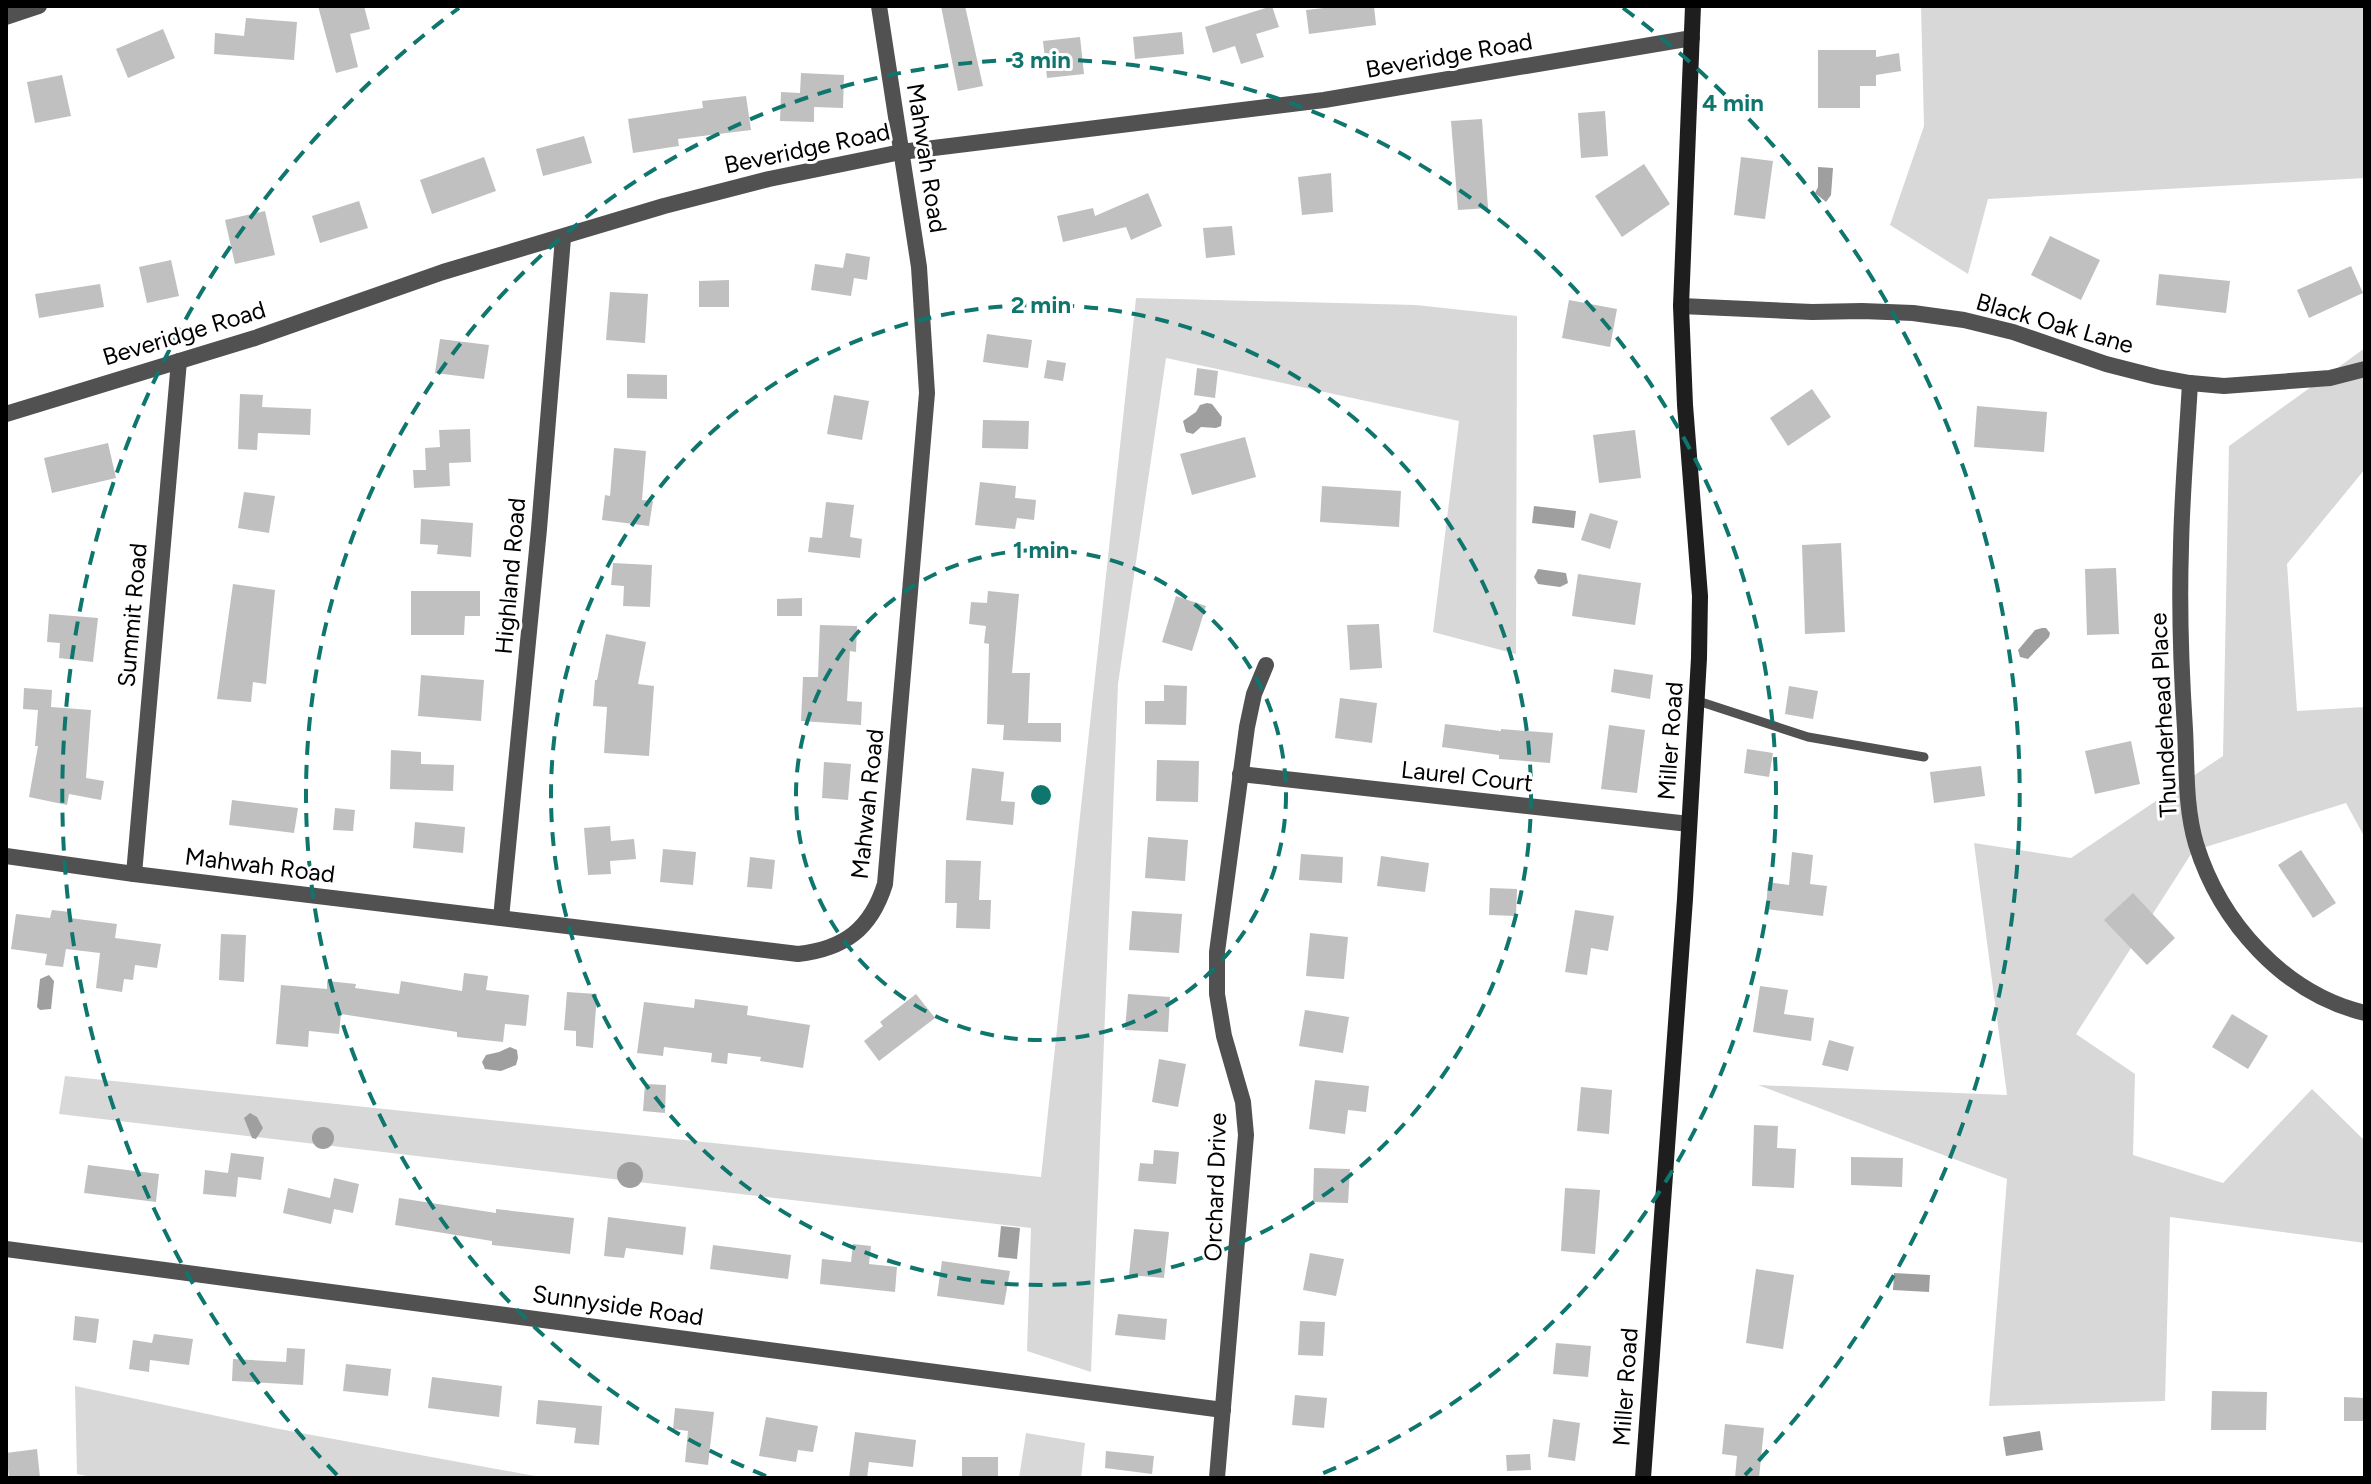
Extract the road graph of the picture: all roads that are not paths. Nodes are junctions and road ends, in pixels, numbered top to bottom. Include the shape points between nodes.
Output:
1 (39, 6) edge
2 (879, 6) edge
3 (1693, 6) edge
4 (6, 17) edge
5 (1692, 38) junction
6 (901, 152) junction
7 (563, 238) junction
8 (1681, 306) junction
9 (179, 361) junction
10 (2365, 369) edge
11 (2190, 383) junction
12 (6, 414) edge
13 (1266, 665) dead end
14 (1695, 700) junction
15 (1924, 757) dead end
16 (1240, 774) junction
17 (1689, 824) junction
18 (6, 856) edge
19 (134, 874) junction
20 (501, 918) junction
21 (2365, 1013) edge
22 (6, 1249) edge
23 (1223, 1410) junction
24 (1217, 1478) edge
25 (1643, 1478) edge

1 - 4 street
2 - 6 street, Mahwah Road
3 - 5 street, Miller Road
5 - 6 street, Beveridge Road via 1324,100
5 - 8 street, Miller Road
6 - 7 street, Beveridge Road via 754,183
6 - 20 street, Mahwah Road via 919,267 927,393 880,901 869,920 837,946 798,954
7 - 9 street, Beveridge Road via 443,272
7 - 20 street, Highland Road
8 - 11 street, Black Oak Lane via 1913,313 1964,320 2106,364
8 - 14 street, Miller Road via 1700,596
9 - 12 street, Beveridge Road
9 - 19 street, Summit Road
10 - 11 street, Black Oak Lane via 2330,378 2224,386
11 - 21 street, Thunderhead Place via 2181,662 2195,842 2223,905 2266,958 2327,999
13 - 16 street, Orchard Drive via 1254,694
14 - 15 lane via 1808,737
14 - 17 street, Miller Road
16 - 17 street, Laurel Court
16 - 23 street, Orchard Drive via 1217,952 1217,994 1246,1135
17 - 25 street, Miller Road
18 - 19 street, Mahwah Road
19 - 20 street, Mahwah Road
22 - 23 street, Sunnyside Road
23 - 24 street, Orchard Drive

